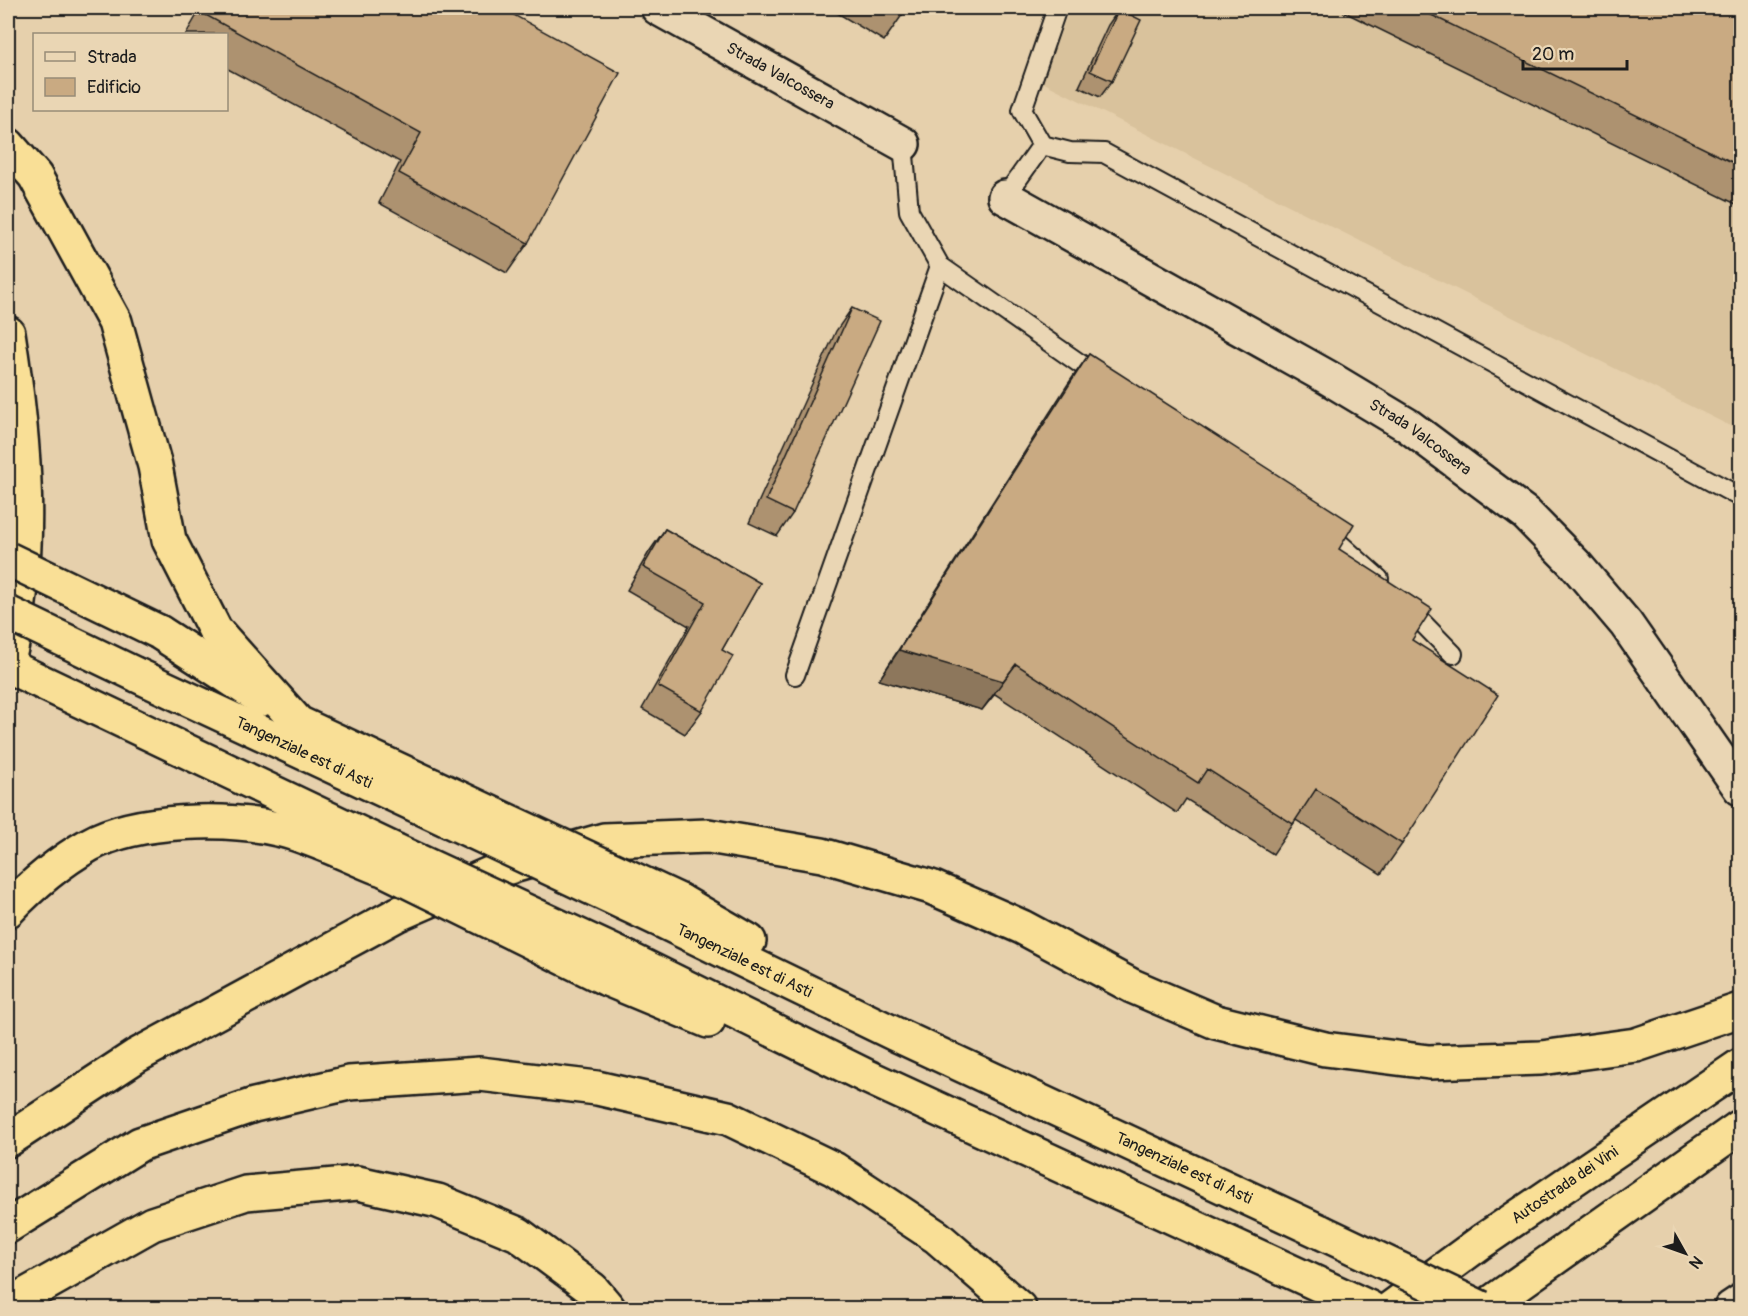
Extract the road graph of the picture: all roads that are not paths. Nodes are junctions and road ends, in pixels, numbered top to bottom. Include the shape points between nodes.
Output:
1 (658, 8) edge
2 (1057, 8) edge
3 (903, 144) joint
4 (8, 145) edge
5 (1042, 146) junction
6 (1005, 197) joint
7 (940, 266) junction
8 (8, 333) edge
9 (1118, 391) edge
10 (1740, 497) edge
11 (1310, 524) edge
12 (8, 560) edge
13 (8, 613) edge
14 (1453, 654) dead end
15 (8, 661) edge
16 (8, 666) edge
17 (795, 675) dead end
18 (298, 723) junction
19 (1740, 789) edge
20 (425, 796) junction
21 (387, 859) junction
22 (8, 910) edge
23 (1740, 1010) edge
24 (1740, 1066) edge
25 (1740, 1127) edge
26 (8, 1140) edge
27 (8, 1226) edge
28 (1740, 1302) edge
29 (8, 1305) edge
30 (608, 1308) edge
31 (1019, 1308) edge
32 (1370, 1308) edge
33 (1391, 1308) edge
34 (1482, 1308) edge
35 (1731, 1308) edge

1 - 3 street, Strada Valcossera
2 - 5 lane via 1022,110
3 - 7 lane via 909,211
4 - 18 highway via 35,176 115,322 155,466 169,540 215,630
5 - 6 lane
5 - 10 lane via 1104,153
6 - 19 street, Strada Valcossera via 1407,425 1526,514 1626,624
7 - 9 lane
7 - 17 lane
8 - 15 highway via 21,415 25,523 15,629
11 - 14 lane via 1340,544
12 - 18 highway, bridge via 159,632
13 - 20 highway, Tangenziale est di Asti, bridge via 137,675
16 - 21 highway via 116,717
18 - 20 highway
20 - 34 highway, Tangenziale est di Asti, bridge via 669,910 895,1034
21 - 22 highway via 282,830 215,822 150,825 91,844 33,884
21 - 32 highway, bridge via 618,969 868,1077
23 - 26 highway via 1636,1045 1541,1058 1429,1062 1325,1048 1216,1022 1132,986 1022,927 931,887 832,858 708,836 604,840 499,870 398,914 136,1056
24 - 33 highway, Autostrada dei Vini
25 - 34 highway
27 - 31 highway via 140,1144 254,1105 349,1083 480,1074 597,1088 728,1119 834,1168 937,1237
28 - 35 street
29 - 30 highway via 152,1224 246,1193 358,1183 438,1201 518,1234 592,1290

